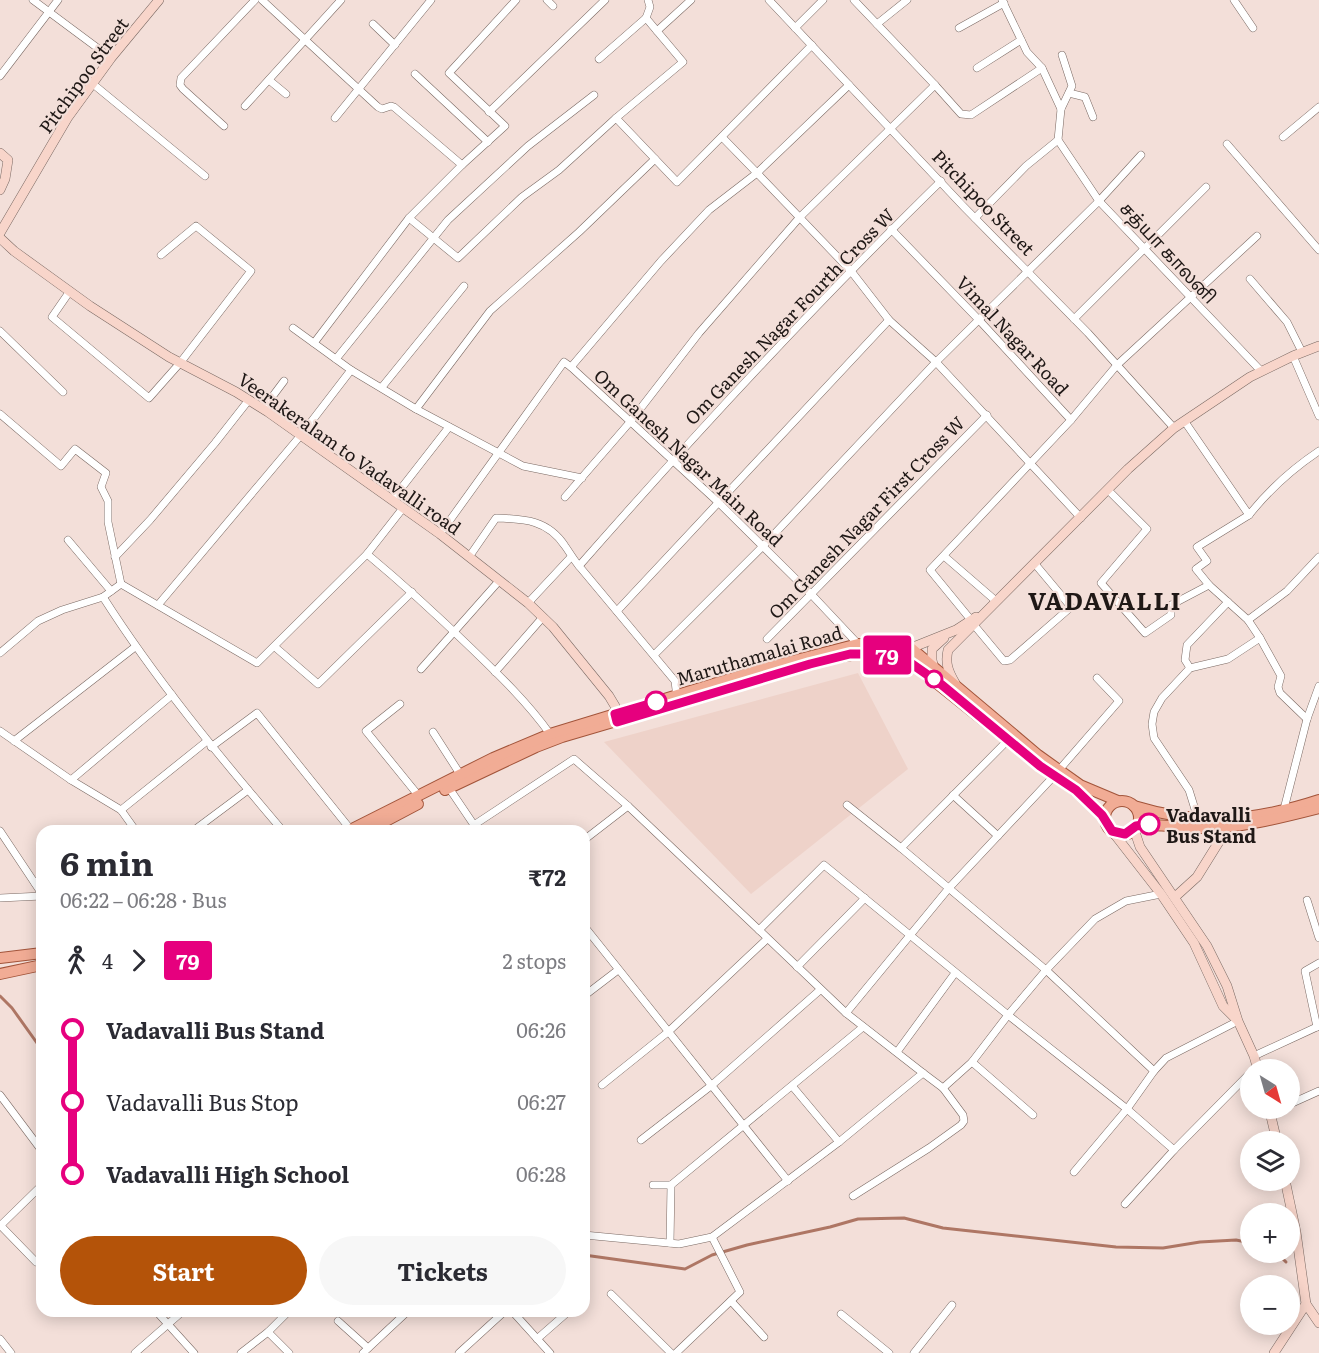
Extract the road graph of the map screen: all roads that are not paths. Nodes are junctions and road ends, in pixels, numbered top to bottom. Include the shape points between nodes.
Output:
1 (33, 0) edge
2 (58, 0) edge
3 (159, 0) edge
4 (255, 0) edge
5 (262, 0) edge
6 (341, 0) edge
7 (431, 0) edge
8 (516, 0) edge
9 (605, 0) edge
10 (648, 0) edge
11 (692, 0) edge
12 (823, 0) edge
13 (854, 0) edge
14 (907, 0) edge
15 (1234, 0) edge
16 (771, 1) edge
17 (1003, 2) edge
18 (48, 12) junction
19 (646, 18) junction
20 (373, 24) dead end
21 (877, 24) junction
22 (795, 28) junction
23 (959, 28) dead end
24 (1253, 28) dead end
25 (657, 31) junction
26 (305, 40) junction
27 (1022, 40) junction
28 (395, 45) junction
29 (812, 45) junction
30 (1062, 55) dead end
31 (111, 58) junction
32 (599, 58) dead end
33 (977, 68) dead end
34 (1042, 68) junction
35 (416, 74) dead end
36 (0, 76) edge
37 (269, 80) junction
38 (93, 84) junction
39 (849, 85) junction
40 (935, 86) junction
41 (359, 90) junction
42 (1069, 93) junction
43 (286, 94) dead end
44 (594, 95) dead end
45 (244, 106) dead end
46 (1319, 107) edge
47 (1061, 109) junction
48 (489, 112) junction
49 (335, 117) dead end
50 (1093, 117) dead end
51 (616, 118) junction
52 (224, 126) dead end
53 (891, 130) junction
54 (722, 137) junction
55 (1283, 137) dead end
56 (1058, 140) junction
57 (488, 142) junction
58 (1227, 144) dead end
59 (0, 153) edge
60 (1141, 155) dead end
61 (655, 159) junction
62 (462, 165) junction
63 (757, 173) junction
64 (205, 176) dead end
65 (941, 181) junction
66 (1206, 187) dead end
67 (0, 190) edge
68 (1100, 201) junction
69 (800, 217) junction
70 (409, 218) junction
71 (975, 218) junction
72 (891, 229) junction
73 (0, 233) edge
74 (1257, 236) dead end
75 (434, 237) junction
76 (0, 238) edge
77 (1144, 248) junction
78 (1319, 250) edge
79 (161, 255) dead end
80 (1026, 271) junction
81 (851, 272) junction
82 (1250, 279) dead end
83 (464, 286) dead end
84 (70, 291) junction
85 (1190, 297) junction
86 (1074, 319) junction
87 (889, 320) junction
88 (979, 320) junction
89 (293, 328) dead end
90 (0, 331) edge
91 (314, 343) junction
92 (1319, 346) edge
93 (1297, 354) junction
94 (336, 359) junction
95 (936, 362) junction
96 (180, 363) junction
97 (1117, 365) junction
98 (571, 367) junction
99 (351, 370) junction
100 (1261, 371) junction
101 (284, 381) dead end
102 (382, 387) junction
103 (63, 392) dead end
104 (248, 400) junction
105 (263, 409) junction
106 (416, 409) junction
107 (0, 414) edge
108 (987, 415) junction
109 (1319, 416) edge
110 (1071, 420) junction
111 (630, 422) junction
112 (1185, 422) junction
113 (449, 427) junction
114 (1174, 428) junction
115 (301, 435) junction
116 (1319, 451) edge
117 (500, 454) junction
118 (671, 460) junction
119 (1032, 464) junction
120 (582, 478) junction
121 (1108, 490) junction
122 (565, 497) dead end
123 (392, 500) junction
124 (718, 503) junction
125 (403, 508) junction
126 (1249, 515) junction
127 (1081, 518) junction
128 (440, 534) junction
129 (68, 540) dead end
130 (762, 547) junction
131 (367, 554) junction
132 (944, 556) junction
133 (115, 557) junction
134 (469, 557) junction
135 (571, 557) junction
136 (1319, 557) edge
137 (1035, 564) junction
138 (579, 566) junction
139 (499, 581) junction
140 (121, 584) junction
141 (1209, 585) junction
142 (111, 591) junction
143 (412, 592) junction
144 (811, 594) junction
145 (103, 597) junction
146 (1228, 602) junction
147 (528, 603) junction
148 (993, 604) junction
149 (158, 605) junction
150 (617, 611) junction
151 (543, 617) junction
152 (1248, 620) junction
153 (973, 622) junction
154 (956, 630) junction
155 (454, 632) junction
156 (1260, 638) junction
157 (767, 639) dead end
158 (858, 644) junction
159 (135, 647) junction
160 (275, 647) junction
161 (911, 648) junction
162 (948, 650) junction
163 (0, 652) edge
164 (655, 654) junction
165 (909, 661) junction
166 (930, 663) junction
167 (1190, 668) junction
168 (422, 669) dead end
169 (495, 672) junction
170 (1097, 678) dead end
171 (942, 685) junction
172 (1319, 686) edge
173 (960, 690) junction
174 (172, 695) junction
175 (676, 700) junction
176 (400, 704) dead end
177 (616, 718) junction
178 (1307, 719) junction
179 (0, 731) edge
180 (434, 732) dead end
181 (550, 734) junction
182 (14, 741) junction
183 (1008, 741) junction
184 (209, 744) junction
185 (1056, 773) junction
186 (460, 774) junction
187 (71, 780) junction
188 (449, 788) junction
189 (248, 790) junction
190 (418, 795) junction
191 (953, 795) junction
192 (1319, 800) edge
193 (1118, 801) junction
194 (847, 805) dead end
195 (628, 806) junction
196 (1134, 806) junction
197 (1319, 808) edge
198 (121, 810) junction
199 (1284, 810) junction
200 (1105, 819) junction
201 (1198, 819) junction
202 (1225, 824) junction
203 (132, 825) edge
204 (201, 825) edge
205 (278, 825) edge
206 (345, 825) edge
207 (359, 825) edge
208 (378, 825) edge
209 (1135, 827) junction
210 (0, 831) edge
211 (1112, 831) junction
212 (590, 835) edge
213 (998, 836) junction
214 (901, 848) junction
215 (35, 884) edge
216 (949, 888) junction
217 (1161, 894) junction
218 (36, 895) edge
219 (1175, 897) junction
220 (0, 898) edge
221 (865, 898) junction
222 (1306, 900) dead end
223 (759, 930) junction
224 (590, 934) edge
225 (911, 935) junction
226 (1319, 938) edge
227 (767, 939) junction
228 (36, 954) edge
229 (3, 958) edge
230 (1319, 963) edge
231 (36, 966) edge
232 (797, 967) junction
233 (618, 970) junction
234 (1047, 970) junction
235 (0, 974) edge
236 (955, 974) junction
237 (820, 990) junction
238 (590, 991) edge
239 (846, 1013) junction
240 (1008, 1015) junction
241 (1238, 1021) junction
242 (1318, 1027) edge
243 (863, 1028) junction
244 (668, 1032) junction
245 (897, 1052) junction
246 (1254, 1056) junction
247 (1254, 1059) edge
248 (972, 1062) junction
249 (1154, 1071) junction
250 (923, 1073) junction
251 (712, 1084) junction
252 (1240, 1084) edge
253 (602, 1085) dead end
254 (793, 1087) junction
255 (943, 1088) junction
256 (1319, 1091) edge
257 (0, 1095) edge
258 (1300, 1100) edge
259 (1127, 1109) junction
260 (1033, 1115) dead end
261 (744, 1126) junction
262 (641, 1140) dead end
263 (839, 1142) junction
264 (36, 1143) edge
265 (1174, 1150) junction
266 (1074, 1172) dead end
267 (788, 1180) junction
268 (653, 1185) dead end
269 (672, 1185) junction
270 (36, 1191) edge
271 (1287, 1191) edge
272 (853, 1196) dead end
273 (1125, 1204) dead end
274 (1, 1225) edge
275 (590, 1236) edge
276 (712, 1237) junction
277 (670, 1243) junction
278 (36, 1262) edge
279 (610, 1294) dead end
280 (731, 1301) junction
281 (1306, 1304) junction
282 (952, 1305) dead end
283 (841, 1314) dead end
284 (162, 1317) edge
285 (176, 1317) edge
286 (283, 1317) edge
287 (402, 1317) edge
288 (499, 1317) edge
289 (517, 1317) edge
290 (562, 1317) edge
291 (338, 1321) dead end
292 (1319, 1323) edge
293 (168, 1324) junction
294 (268, 1332) junction
295 (764, 1337) dead end
296 (0, 1339) edge
297 (537, 1339) junction
298 (365, 1351) edge
299 (11, 1353) edge
300 (135, 1353) edge
301 (194, 1353) edge
302 (241, 1353) edge
303 (289, 1353) edge
304 (459, 1353) edge
305 (550, 1353) edge
306 (671, 1353) edge
307 (676, 1353) edge
308 (889, 1353) edge
309 (914, 1353) edge
310 (1274, 1353) edge

1 - 18 street
2 - 18 street
3 - 31 main road, Pitchipoo Street
4 - 52 street via 181,78 183,89
5 - 26 street
6 - 26 street
7 - 28 street
8 - 48 street via 449,73
9 - 48 street
10 - 19 street
11 - 25 street
12 - 22 street
13 - 21 street
14 - 21 street
15 - 24 street
16 - 22 street, Pitchipoo Street
17 - 23 street
17 - 27 street
18 - 31 street
18 - 36 street
19 - 25 street
19 - 32 street
20 - 28 street
21 - 40 street
22 - 29 street, Pitchipoo Street
25 - 51 street via 683,62
26 - 37 street
26 - 41 street
27 - 33 street
27 - 34 street
28 - 41 street
29 - 39 street, Pitchipoo Street
29 - 54 street
30 - 42 street via 1072,86
31 - 38 main road, Pitchipoo Street
34 - 40 street via 971,115 961,114
34 - 47 street
35 - 57 street
37 - 43 street
37 - 45 street
38 - 64 street
38 - 73 main road, Pitchipoo Street via 68,117
39 - 53 street, Pitchipoo Street
39 - 63 street, Om Ganesh Nagar Main Road
40 - 53 street
41 - 49 street
41 - 62 street via 382,109 394,107
42 - 47 street
42 - 50 street via 1085,97
44 - 75 street via 528,146
46 - 55 street
47 - 56 street
48 - 57 street via 505,126
51 - 61 street
51 - 75 street via 559,170 522,197 458,258
53 - 65 street, Pitchipoo Street
53 - 69 street
54 - 61 street via 677,182
54 - 63 street
56 - 68 street
56 - 71 street
57 - 62 street
58 - 78 street
59 - 67 main road via 9,160
60 - 68 street
61 - 106 street via 490,311
62 - 70 street
63 - 69 street
63 - 98 street, Om Ganesh Nagar Main Road via 709,210
65 - 71 street, Pitchipoo Street
65 - 72 street, Om Ganesh Nagar Fourth Cross W
66 - 77 street
68 - 77 street, சத்யா காலனி
68 - 80 street, சத்யா காலனி
69 - 81 street
69 - 111 street via 699,333
70 - 75 street
70 - 91 street
71 - 80 street, Pitchipoo Street
72 - 81 street, Om Ganesh Nagar Fourth Cross W
72 - 88 street, Vimal Nagar Road
74 - 85 street
75 - 94 street
76 - 84 main road, Veerakeralam to Vadavalli road
77 - 85 street, சத்யா காலனி
77 - 86 street
79 - 96 street via 196,226 251,271
80 - 86 street, Pitchipoo Street
80 - 88 street, சத்யா காலனி
81 - 87 street
81 - 118 street, Om Ganesh Nagar Fourth Cross W
82 - 93 street via 1287,322
83 - 102 street
84 - 96 main road, Veerakeralam to Vadavalli road
84 - 96 street via 52,316 149,398
85 - 97 street
85 - 100 street, சத்யா காலனி
86 - 97 street, Pitchipoo Street
87 - 95 street
87 - 124 street
88 - 95 street, சத்யா காலனி
88 - 110 street, Vimal Nagar Road
89 - 91 street
90 - 103 street
91 - 94 street
92 - 93 main road
93 - 100 main road
93 - 109 street
94 - 99 street
95 - 108 street
95 - 130 street, சத்யா காலனி
96 - 104 main road, Veerakeralam to Vadavalli road
97 - 110 street
97 - 114 street, Pitchipoo Street
98 - 111 street, Om Ganesh Nagar Main Road
98 - 117 street via 564,362
99 - 102 street
99 - 115 street
100 - 112 main road
101 - 105 street
102 - 106 street
104 - 105 main road, Veerakeralam to Vadavalli road
104 - 133 street
105 - 115 main road, Veerakeralam to Vadavalli road
106 - 113 street
107 - 133 street via 61,466 75,449 106,473 101,487 108,501
108 - 119 street
108 - 144 street, Om Ganesh Nagar First Cross W
110 - 119 street, Vimal Nagar Road
111 - 118 street, Om Ganesh Nagar Main Road
111 - 120 street
112 - 114 main road
112 - 126 street
113 - 117 street
113 - 123 street
114 - 121 main road
115 - 123 main road, Veerakeralam to Vadavalli road
115 - 149 street
116 - 126 street via 1266,494
117 - 120 street via 523,466
117 - 128 street
118 - 124 street, Om Ganesh Nagar Main Road
118 - 138 street, Om Ganesh Nagar Fourth Cross W
119 - 127 street
119 - 132 street, Vimal Nagar Road
120 - 122 street
121 - 127 main road
121 - 141 street via 1147,529 1101,583 1145,633 1171,615 1171,605
123 - 125 main road, Veerakeralam to Vadavalli road
124 - 130 street, Om Ganesh Nagar Main Road
124 - 150 street
125 - 128 main road, Veerakeralam to Vadavalli road
125 - 131 street
126 - 141 street via 1197,547 1207,561 1196,569
127 - 137 main road
128 - 134 main road, Veerakeralam to Vadavalli road
129 - 142 street
130 - 144 street, Om Ganesh Nagar Main Road
130 - 164 street, சத்யா காலனி
131 - 143 street
131 - 160 street
132 - 148 street
132 - 153 street via 930,570
133 - 140 street
134 - 135 street via 496,518 529,520 550,529
134 - 139 main road, Veerakeralam to Vadavalli road
135 - 138 street
135 - 147 street
136 - 152 street via 1287,591
137 - 148 main road
137 - 153 street via 1071,607 1004,661
138 - 150 street
139 - 147 main road, Veerakeralam to Vadavalli road
139 - 155 street
140 - 142 street
140 - 149 street
141 - 146 street
142 - 145 street
143 - 155 street
143 - 160 street via 318,684
144 - 157 street, Om Ganesh Nagar First Cross W
144 - 158 street, Om Ganesh Nagar Main Road
145 - 159 street
145 - 163 street via 38,621
146 - 152 street
146 - 167 street via 1187,645 1185,660
147 - 151 main road, Veerakeralam to Vadavalli road
148 - 153 main road
149 - 160 street via 257,663
150 - 164 street
151 - 169 street
151 - 177 main road, Veerakeralam to Vadavalli road via 609,696
152 - 156 street
153 - 154 main road
153 - 162 main road
154 - 161 main road
154 - 166 main road via 932,649
155 - 168 street
155 - 169 street
156 - 167 street via 1228,659
156 - 178 street via 1281,675 1280,693
158 - 161 main road, Maruthamalai Road
158 - 175 main road, Maruthamalai Road via 769,667
159 - 174 street
159 - 182 street
161 - 166 main road, Maruthamalai Road
162 - 166 main road
162 - 173 main road via 950,674
164 - 175 street via 675,681
165 - 166 main road
165 - 171 main road, Maruthamalai Road
165 - 175 main road, Maruthamalai Road via 902,657 850,654
166 - 171 main road
166 - 173 main road, Maruthamalai Road
167 - 201 street via 1162,698 1152,724 1154,738 1189,790
169 - 181 street
170 - 185 street via 1119,701
171 - 183 main road, Maruthamalai Road
172 - 178 street
173 - 185 main road, Maruthamalai Road
174 - 184 street
174 - 187 street
175 - 177 main road, Maruthamalai Road
176 - 190 street via 366,731
177 - 181 main road, Maruthamalai Road
177 - 188 main road, Maruthamalai Road via 536,747
178 - 199 street
179 - 182 street
180 - 186 street
181 - 186 main road, Maruthamalai Road
182 - 187 street
183 - 185 main road, Maruthamalai Road
183 - 191 street
184 - 189 street
184 - 198 street
184 - 206 street via 257,713
185 - 193 main road, Maruthamalai Road
185 - 200 main road, Maruthamalai Road
185 - 213 street
186 - 190 main road, Maruthamalai Road
187 - 198 street
188 - 195 street via 474,825 574,759
188 - 208 main road, Maruthamalai Road
189 - 204 street
189 - 205 street
190 - 207 main road, Maruthamalai Road
191 - 213 street
191 - 214 street
192 - 199 main road
193 - 196 main road
193 - 200 main road via 1110,806
194 - 214 street
195 - 212 street
195 - 223 street
196 - 201 main road
196 - 209 main road via 1138,816
197 - 202 main road via 1257,823
198 - 203 street
199 - 202 main road
200 - 211 main road
201 - 202 main road
202 - 209 main road via 1198,828 1152,824
202 - 219 main road via 1220,840 1197,877
209 - 211 main road via 1121,834
209 - 219 main road via 1140,847
210 - 215 street
211 - 217 main road
213 - 216 street
214 - 216 street
216 - 225 street
216 - 234 street
217 - 234 street via 1126,901 1095,919
217 - 241 main road via 1194,943 1223,1006
218 - 220 street
219 - 241 main road via 1207,946 1227,986
221 - 223 street via 824,865
221 - 225 street
221 - 232 street
222 - 226 street
223 - 227 street
224 - 233 street
225 - 236 street
225 - 239 street
227 - 232 street
227 - 244 street
228 - 229 main road
230 - 242 street via 1305,970
231 - 235 main road
232 - 237 street
233 - 238 street
233 - 244 street
234 - 240 street
234 - 249 street
236 - 240 street
236 - 245 street
237 - 239 street
237 - 251 street
239 - 243 street
240 - 248 street
240 - 259 street
241 - 246 main road
241 - 249 street via 1166,1058
242 - 246 street
243 - 245 street
243 - 254 street
244 - 251 street
244 - 253 street
245 - 250 street
246 - 247 main road
248 - 255 street
248 - 260 street
249 - 259 street
250 - 255 street
250 - 263 street
251 - 261 street
251 - 262 street
252 - 265 street
254 - 261 street
254 - 263 street
255 - 272 street via 963,1115 961,1125
256 - 258 street
257 - 264 street
259 - 265 street
259 - 266 street
261 - 267 street
261 - 269 street
263 - 267 street
265 - 273 street
267 - 276 street
268 - 269 street
269 - 277 street
270 - 274 street
271 - 281 main road
274 - 278 street
275 - 277 street
276 - 277 street
276 - 280 street via 740,1292
279 - 306 street
280 - 295 street
280 - 307 street
281 - 292 main road
281 - 310 main road
282 - 309 street
283 - 308 street
284 - 293 street
285 - 293 street
286 - 294 street
287 - 298 street
288 - 304 street
289 - 297 street
290 - 297 street
291 - 298 street
293 - 300 street
293 - 301 street
294 - 302 street
294 - 303 street
296 - 299 street
297 - 305 street

